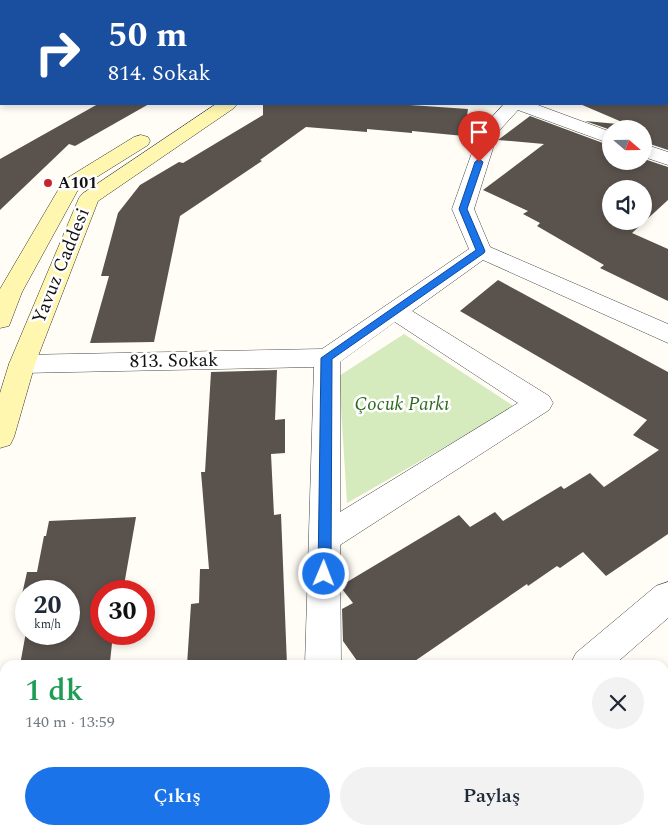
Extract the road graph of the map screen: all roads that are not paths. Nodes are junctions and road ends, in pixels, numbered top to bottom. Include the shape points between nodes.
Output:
1 (200, 105) edge
2 (227, 105) edge
3 (513, 105) edge
4 (522, 105) edge
5 (602, 135) edge
6 (652, 153) edge
7 (668, 159) edge
8 (481, 251) junction
9 (5, 292) edge
10 (395, 311) junction
11 (0, 320) edge
12 (668, 334) edge
13 (326, 358) junction
14 (22, 364) junction
15 (0, 437) edge
16 (325, 538) junction
17 (668, 597) edge
18 (323, 660) edge
19 (596, 660) edge

1 - 9 main road, Yavuz Caddesi via 71,184
2 - 14 main road, Yavuz Caddesi via 88,198
3 - 8 street via 489,130 463,209
4 - 5 street
6 - 7 street
8 - 10 street
8 - 12 street
9 - 11 main road, Yavuz Caddesi
10 - 13 street
10 - 16 street via 539,403
13 - 14 street, 813. Sokak
13 - 16 street
14 - 15 main road, Yavuz Caddesi
16 - 18 street
17 - 19 street

